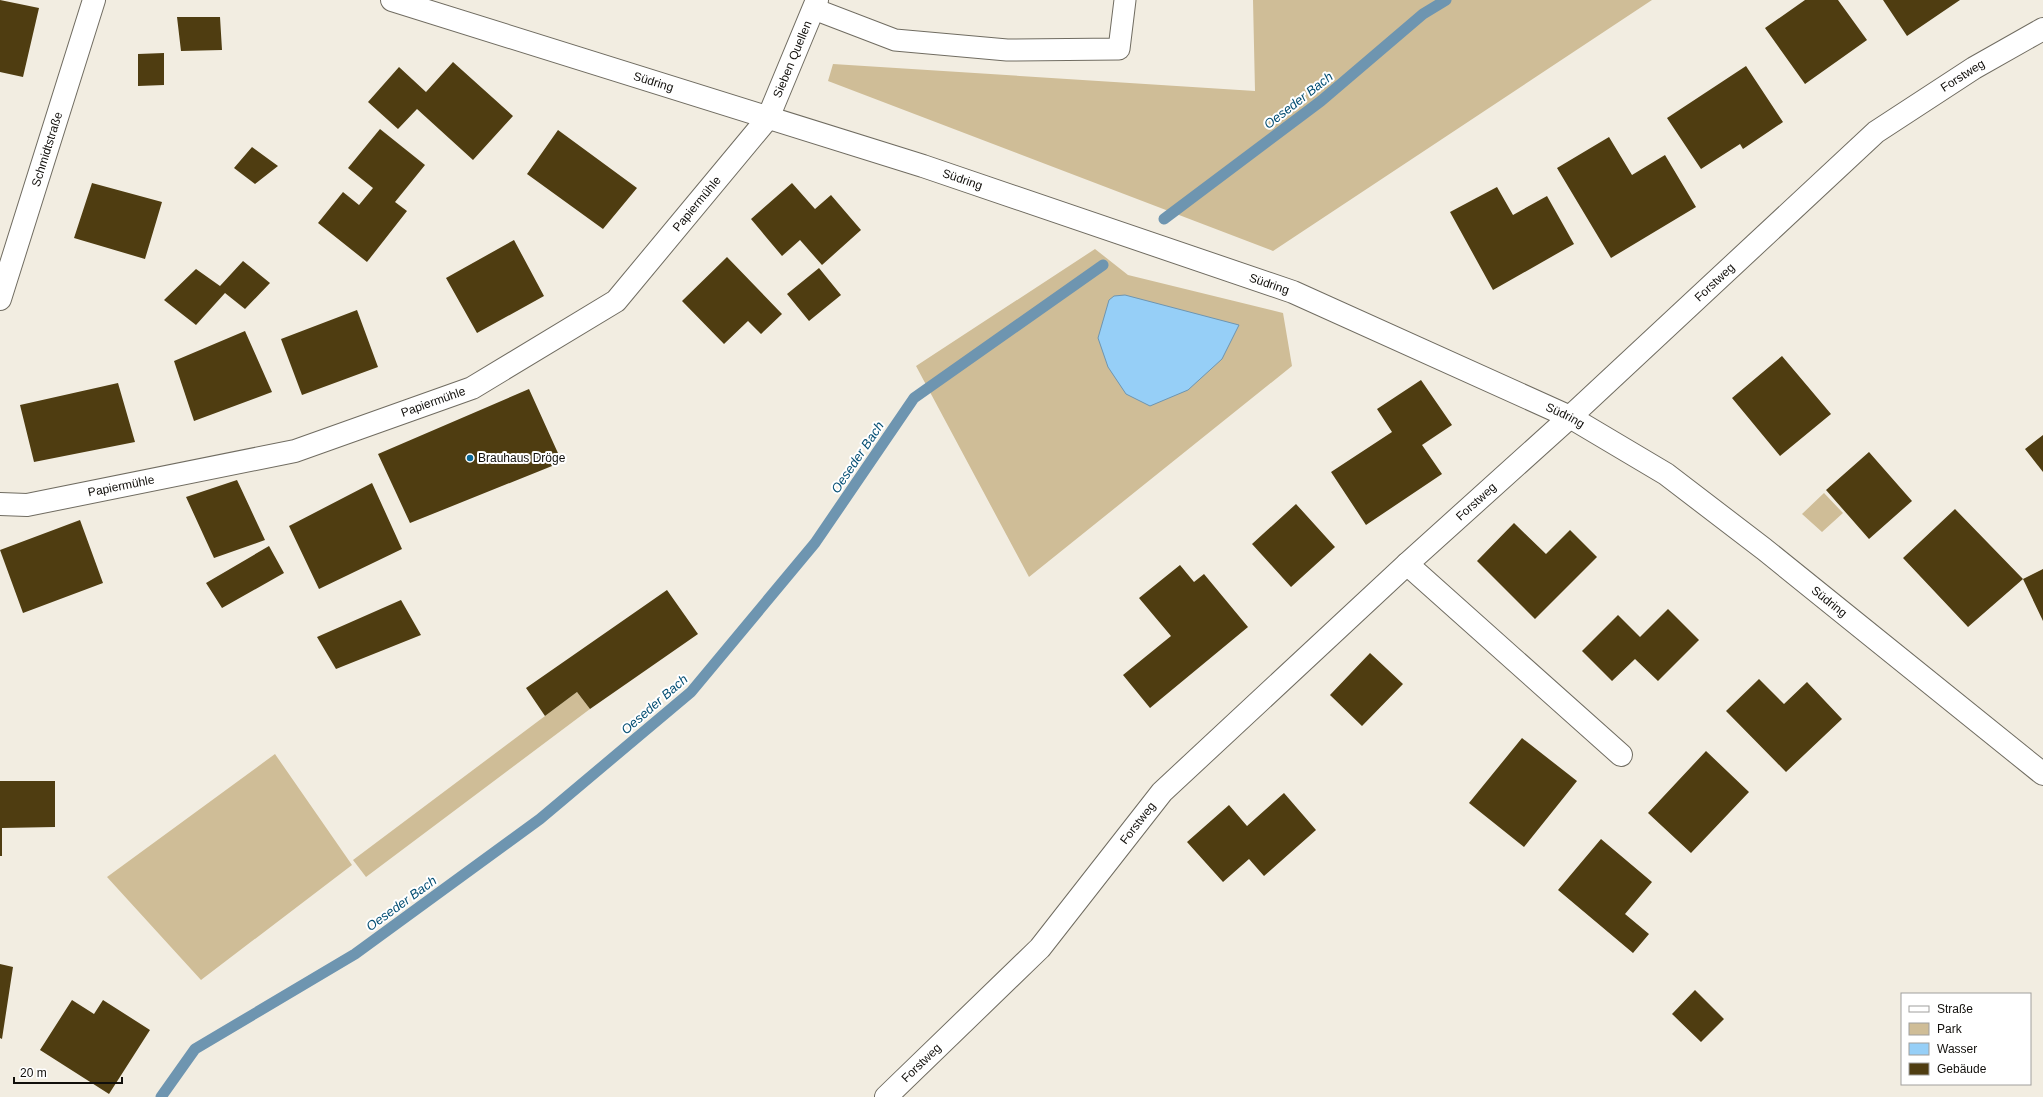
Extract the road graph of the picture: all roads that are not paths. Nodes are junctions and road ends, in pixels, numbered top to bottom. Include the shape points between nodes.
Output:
1 (94, 0) edge
2 (392, 0) edge
3 (1125, 0) edge
4 (815, 4) edge
5 (2043, 29) edge
6 (768, 118) junction
7 (0, 299) edge
8 (1570, 417) junction
9 (0, 504) edge
10 (1407, 564) junction
11 (1621, 755) dead end
12 (2043, 774) edge
13 (886, 1097) edge

1 - 7 street, Schmidtstraße
2 - 6 street, Südring
3 - 4 lane via 1119,49 1007,50 895,40
4 - 6 street, Sieben Quellen
5 - 8 street, Forstweg via 1974,68 1876,132
6 - 8 street, Südring via 923,166 1293,292
6 - 9 street, Papiermühle via 616,301 472,388 295,451 27,505
8 - 10 street, Forstweg
8 - 12 street, Südring via 1666,474 1764,549
10 - 11 street
10 - 13 street, Forstweg via 1162,792 1040,948

